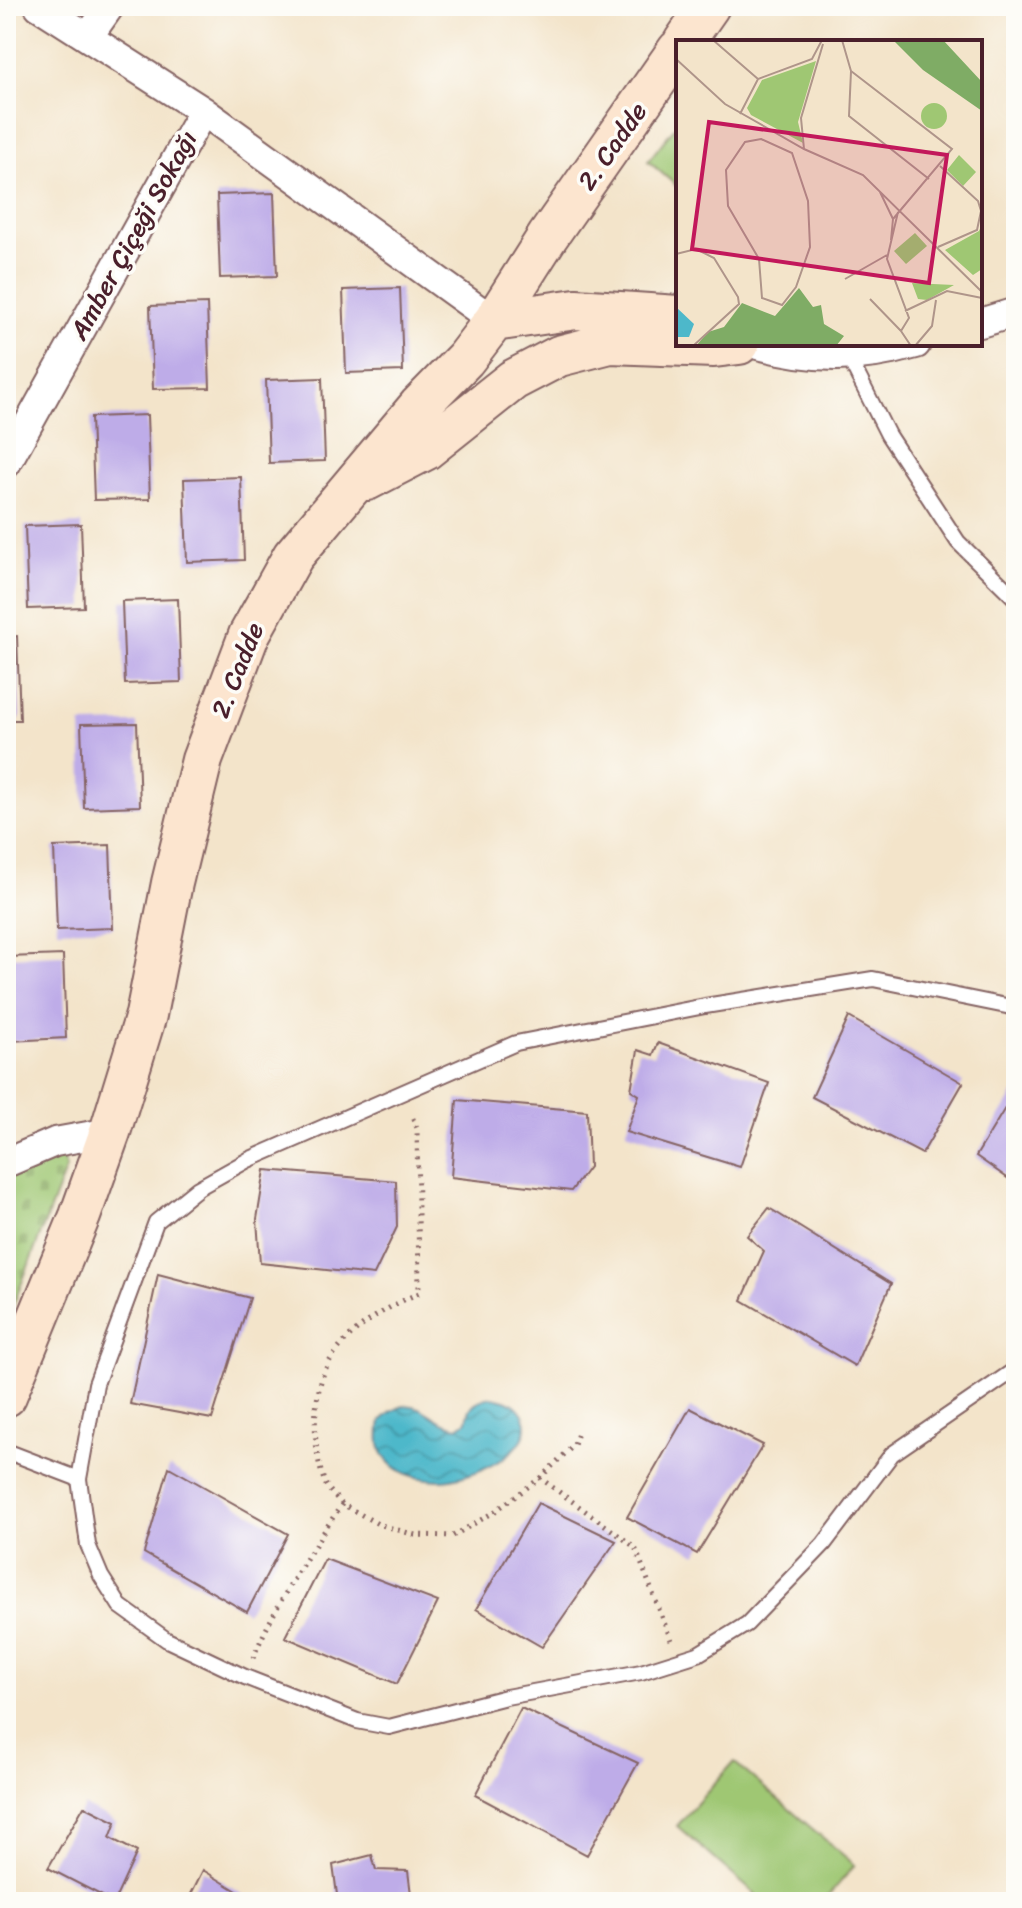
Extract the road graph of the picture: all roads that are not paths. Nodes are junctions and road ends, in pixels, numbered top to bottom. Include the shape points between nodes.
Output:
1 (39, 6) edge
2 (110, 6) edge
3 (709, 6) edge
4 (88, 37) junction
5 (685, 40) edge
6 (676, 53) edge
7 (203, 111) junction
8 (548, 236) junction
9 (576, 309) junction
10 (1016, 312) edge
11 (676, 316) edge
12 (494, 321) junction
13 (982, 322) edge
14 (676, 346) edge
15 (688, 346) edge
16 (722, 346) edge
17 (762, 346) edge
18 (909, 346) edge
19 (559, 356) junction
20 (849, 358) junction
21 (6, 464) edge
22 (352, 487) junction
23 (1016, 599) edge
24 (1016, 1008) edge
25 (110, 1132) junction
26 (6, 1163) edge
27 (1016, 1369) edge
28 (6, 1396) edge
29 (6, 1451) edge
30 (79, 1479) junction

1 - 4 street
2 - 4 street
3 - 5 street
4 - 7 street
6 - 8 street, 2. Cadde
7 - 12 street, Amber Çiçeği Sokağı
7 - 21 street, Amber Çiçeği Sokağı
8 - 9 street via 555,289
8 - 12 street, 2. Cadde
9 - 11 street
9 - 12 street
10 - 13 street
12 - 19 street via 538,350
12 - 22 street, 2. Cadde
14 - 19 street via 610,343
15 - 16 street
17 - 20 street
18 - 20 street
19 - 22 street via 513,380 425,450
20 - 23 lane via 888,435 958,542
22 - 25 street, 2. Cadde via 293,556 249,635 202,760 146,1015
24 - 30 lane via 873,979 516,1043 248,1160 198,1188 156,1222 96,1384
25 - 26 street via 55,1142
25 - 28 street, 2. Cadde
27 - 30 lane via 892,1454 824,1544 747,1624 698,1654 641,1672 506,1697 389,1727 357,1721 245,1677 167,1640 120,1606 88,1545
29 - 30 lane

